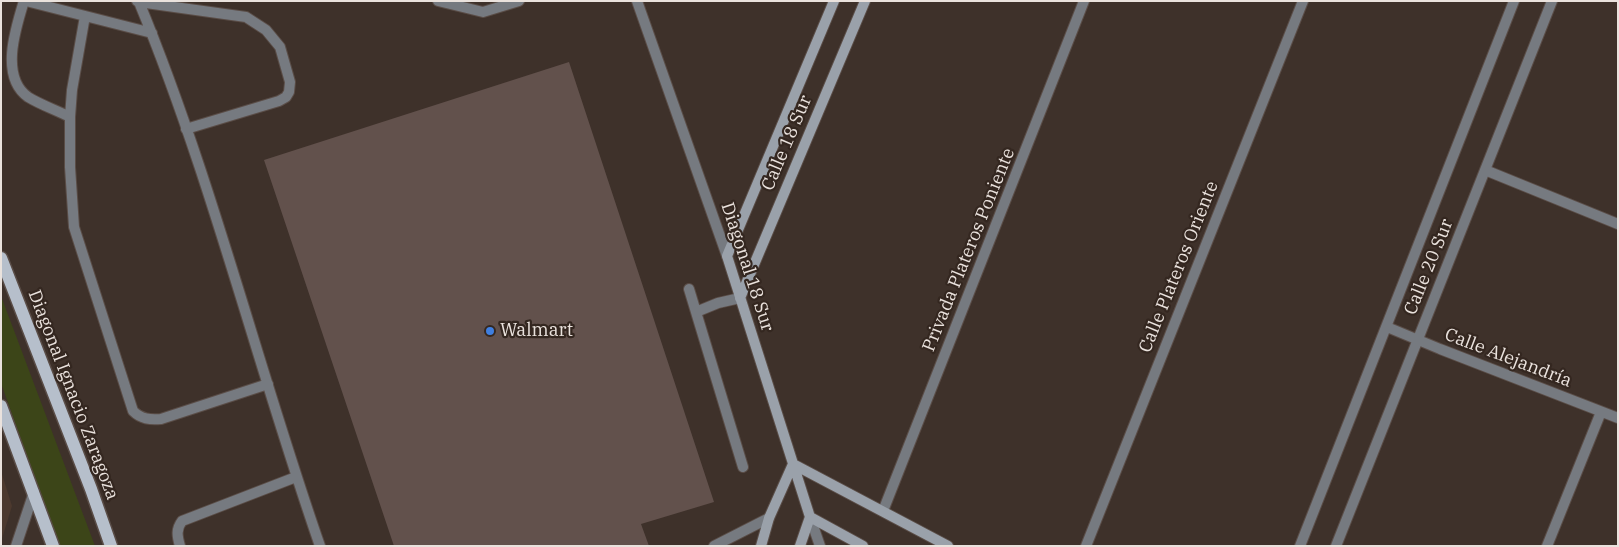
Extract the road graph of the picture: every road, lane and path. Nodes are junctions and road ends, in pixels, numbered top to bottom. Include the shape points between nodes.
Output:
1 (25, 1) edge
2 (438, 1) edge
3 (519, 1) edge
4 (637, 1) edge
5 (834, 1) edge
6 (865, 1) edge
7 (1084, 1) edge
8 (1303, 1) edge
9 (1514, 1) edge
10 (1552, 1) edge
11 (138, 2) edge
12 (85, 16) junction
13 (152, 33) junction
14 (70, 117) junction
15 (186, 130) junction
16 (1485, 170) junction
17 (1618, 224) edge
18 (728, 256) junction
19 (1, 258) edge
20 (688, 289) dead end
21 (740, 298) junction
22 (696, 312) junction
23 (1387, 327) junction
24 (1418, 340) junction
25 (268, 384) junction
26 (1, 406) edge
27 (1601, 412) junction
28 (1618, 418) edge
29 (793, 464) junction
30 (743, 466) dead end
31 (296, 477) junction
32 (34, 492) junction
33 (883, 511) junction
34 (810, 517) junction
35 (769, 518) junction
36 (16, 546) edge
37 (53, 546) edge
38 (111, 546) edge
39 (180, 546) edge
40 (320, 546) edge
41 (714, 546) edge
42 (761, 546) edge
43 (800, 546) edge
44 (820, 546) edge
45 (863, 546) edge
46 (948, 546) edge
47 (1086, 546) edge
48 (1300, 546) edge
49 (1336, 546) edge
50 (1547, 546) edge

1 - 12 street
1 - 14 street via 10,47 10,75 26,96
2 - 3 street via 483,12
4 - 18 street, Diagonal 18 Sur
5 - 18 street, Calle 18 Sur
6 - 21 street, Calle 18 Sur
7 - 33 street, Privada Plateros Poniente
8 - 47 street, Calle Plateros Oriente
9 - 23 street, Calle 20 Sur
10 - 16 street, Calle 20 Sur
11 - 13 street
11 - 15 street via 246,17 266,30 280,47 290,82 286,97
12 - 13 street
12 - 14 street
13 - 15 street
14 - 25 street via 74,227 133,410 144,419 161,419
15 - 25 street
16 - 17 street
16 - 24 street, Calle 20 Sur
18 - 21 street, Diagonal 18 Sur
19 - 38 main road, Diagonal Ignacio Zaragoza
20 - 22 street
21 - 22 street
21 - 29 street, Diagonal 18 Sur
22 - 30 street
23 - 24 street, Calle Alejandría
23 - 48 street, Calle 20 Sur
24 - 27 street, Calle Alejandría
24 - 49 street, Calle 20 Sur
25 - 31 street
26 - 32 main road
27 - 28 street, Calle Alejandría
27 - 50 street
29 - 33 street
29 - 34 street, Diagonal 18 Sur
29 - 35 street
31 - 39 street via 182,521 178,526
31 - 40 street
32 - 36 street
32 - 37 main road
33 - 46 street
34 - 43 street
34 - 44 street, Diagonal 18 Sur
34 - 45 street
35 - 41 street
35 - 42 street

